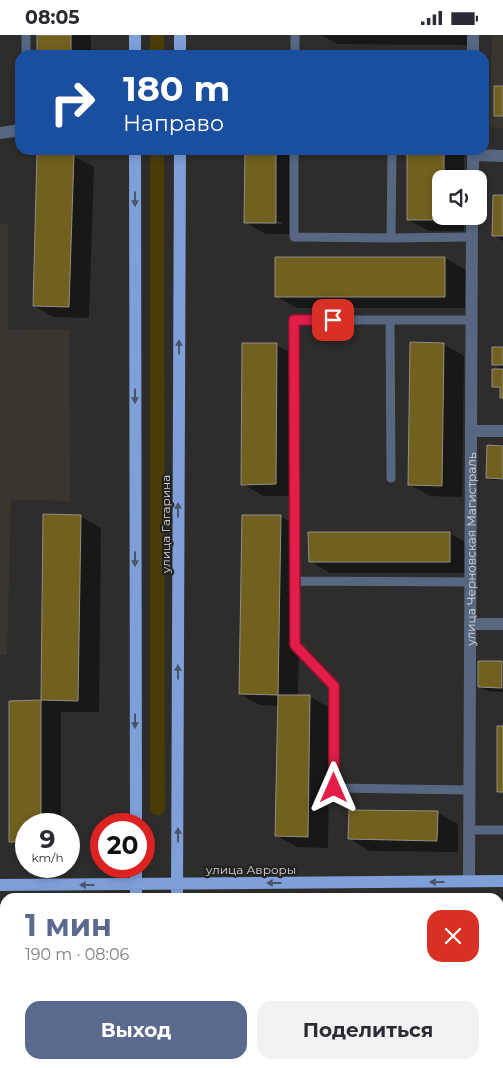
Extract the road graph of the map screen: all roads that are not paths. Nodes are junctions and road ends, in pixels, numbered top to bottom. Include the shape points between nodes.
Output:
1 (26, 35) edge
2 (135, 35) edge
3 (180, 35) edge
4 (295, 35) edge
5 (474, 35) edge
6 (26, 50) edge
7 (135, 50) edge
8 (180, 50) edge
9 (295, 50) edge
10 (473, 50) edge
11 (15, 131) edge
12 (0, 133) edge
13 (135, 155) edge
14 (180, 155) edge
15 (294, 155) edge
16 (392, 155) edge
17 (473, 155) edge
18 (489, 155) edge
19 (503, 156) edge
20 (473, 170) edge
21 (472, 225) edge
22 (472, 237) junction
23 (391, 238) junction
24 (390, 320) junction
25 (472, 320) junction
26 (471, 431) junction
27 (503, 431) edge
28 (391, 478) dead end
29 (295, 581) junction
30 (470, 582) junction
31 (470, 624) junction
32 (503, 624) edge
33 (469, 790) junction
34 (136, 813) edge
35 (469, 830) junction
36 (503, 830) edge
37 (136, 878) edge
38 (468, 881) junction
39 (503, 881) edge
40 (177, 883) junction
41 (136, 884) junction
42 (0, 885) edge
43 (136, 893) edge
44 (177, 893) edge

1 - 6 lane
2 - 7 main road
3 - 8 main road
4 - 9 lane
5 - 10 street
11 - 12 street
13 -> 34 main road
40 -> 14 main road, улица Гагарина
15 - 23 lane via 294,237
16 - 23 lane
17 - 20 street
18 - 19 street
21 - 22 street, улица Черновская Магистраль
22 - 23 lane
22 - 25 street, улица Черновская Магистраль
24 - 25 lane
24 - 28 lane
24 - 29 lane via 294,320
25 - 26 street, улица Черновская Магистраль
26 - 27 street
26 - 30 street, улица Черновская Магистраль
29 - 30 lane
29 - 33 lane via 295,645 334,686 334,788
30 - 31 street, улица Черновская Магистраль
31 - 32 street
31 - 33 street, улица Черновская Магистраль
33 - 35 street, улица Черновская Магистраль
35 - 36 lane
35 - 38 street, улица Черновская Магистраль
37 - 41 main road
38 - 39 main road, улица Авроры
38 -> 40 main road, улица Авроры
40 - 41 main road, улица Авроры
40 - 44 main road, улица Гагарина
41 -> 42 main road, улица Авроры
41 - 43 main road

